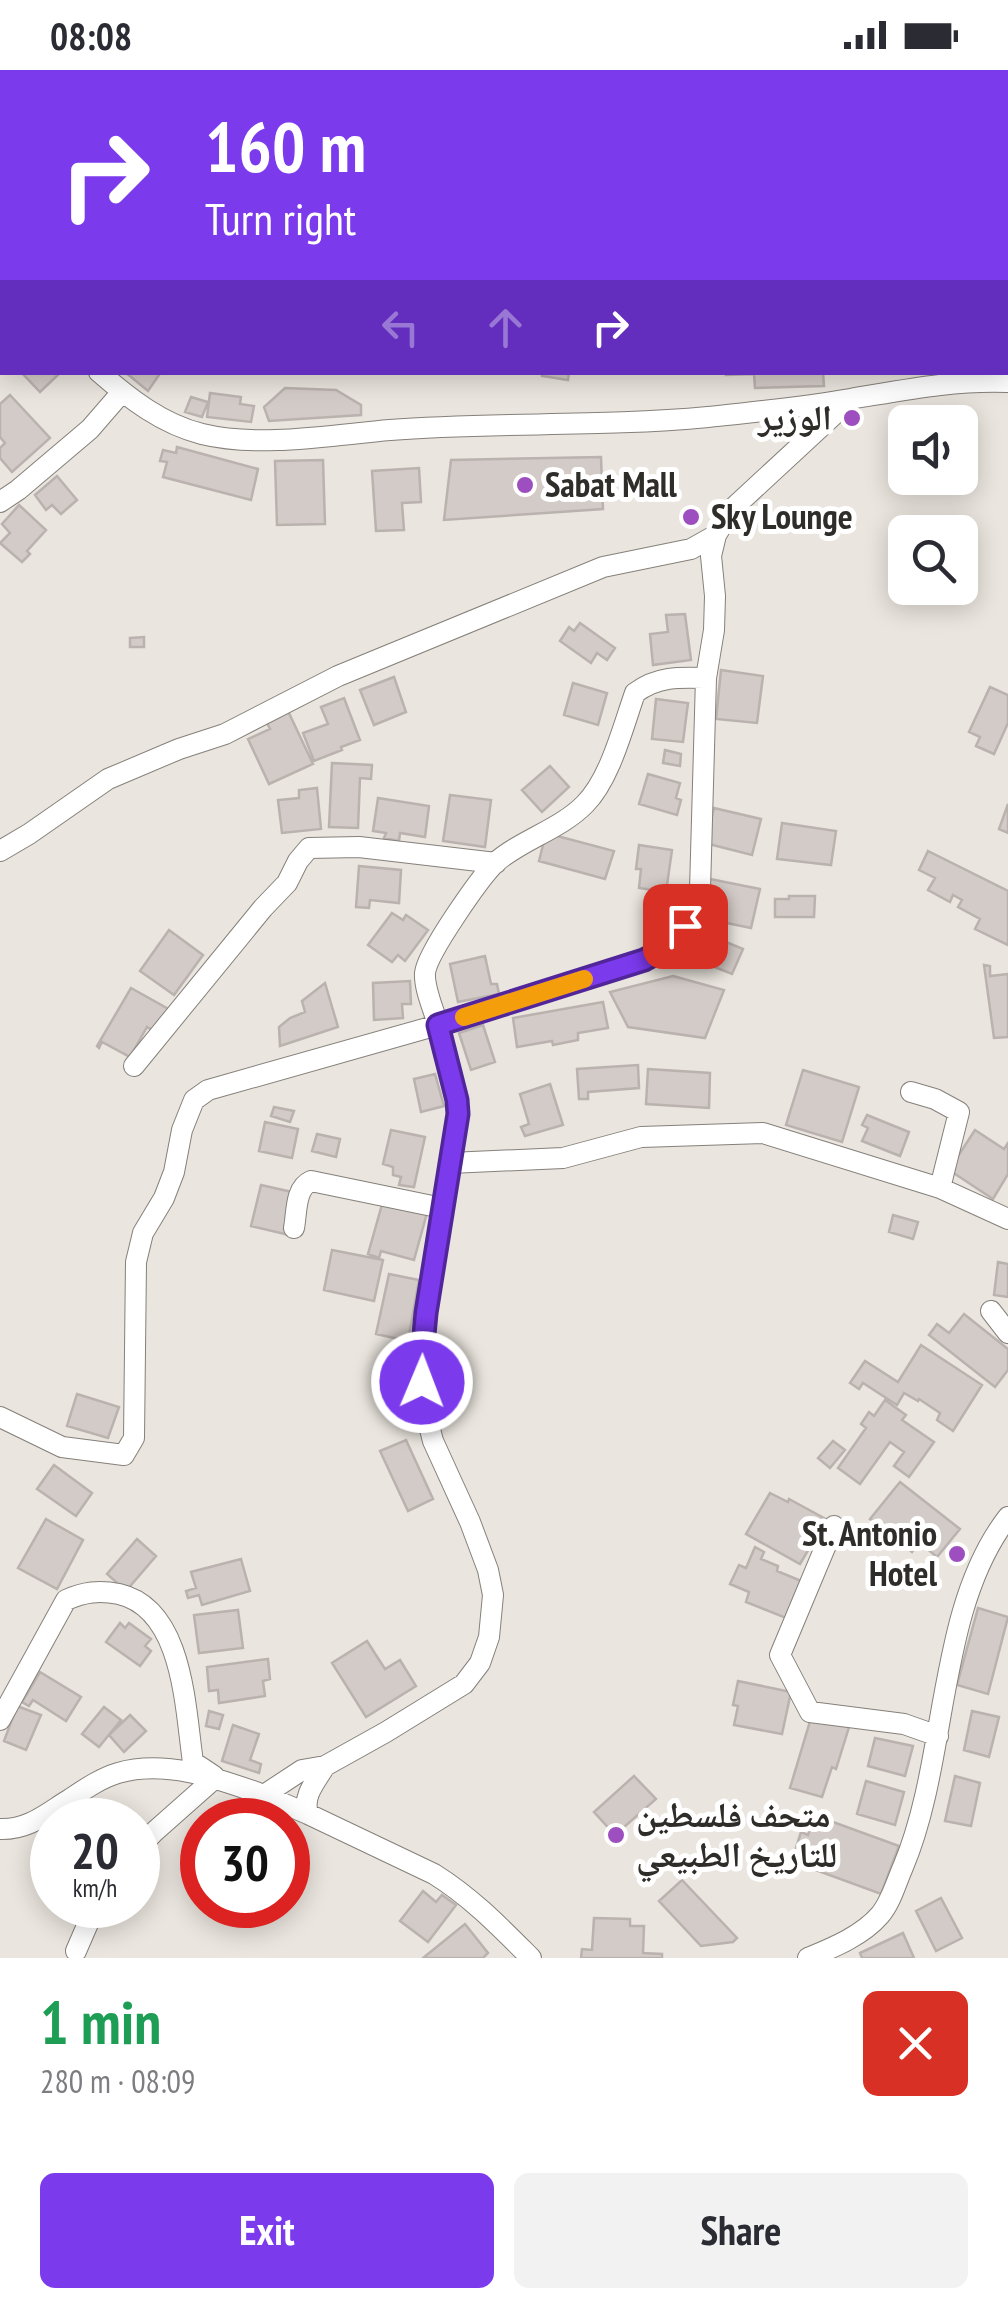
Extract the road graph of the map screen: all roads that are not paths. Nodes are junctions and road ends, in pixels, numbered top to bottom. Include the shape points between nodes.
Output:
1 (102, 375) edge
2 (924, 380) edge
3 (1008, 382) edge
4 (122, 392) junction
5 (851, 399) junction
6 (0, 502) edge
7 (716, 536) junction
8 (706, 678) junction
9 (0, 851) edge
10 (496, 863) junction
11 (438, 1025) junction
12 (134, 1066) dead end
13 (911, 1092) dead end
14 (450, 1163) junction
15 (940, 1188) junction
16 (442, 1208) junction
17 (1008, 1220) edge
18 (294, 1228) dead end
19 (991, 1312) dead end
20 (1008, 1333) edge
21 (0, 1417) edge
22 (1008, 1517) edge
23 (834, 1526) dead end
24 (0, 1720) edge
25 (938, 1736) junction
26 (325, 1766) junction
27 (215, 1778) junction
28 (261, 1794) junction
29 (270, 1798) edge
30 (306, 1798) edge
31 (310, 1815) edge
32 (160, 1827) edge
33 (0, 1829) edge
34 (86, 1928) edge
35 (76, 1952) dead end
36 (531, 1958) edge
37 (808, 1958) edge

1 - 4 street
2 - 3 street
2 - 5 street
4 - 5 street via 166,421 232,440 661,420
4 - 6 street via 90,429
5 - 7 street via 732,509
7 - 8 street
7 - 9 street via 691,549 603,567 338,676 225,734 108,780
8 - 10 street via 659,679 635,693 596,791 570,817
8 - 11 street via 702,874 685,926 644,960
10 - 11 street via 427,968
10 - 12 street via 379,848 309,848
11 - 14 street via 457,1100
11 - 21 street via 208,1090 194,1100 174,1172 136,1262 134,1438 124,1455 62,1447
13 - 15 street via 959,1112
14 - 15 street via 563,1158 641,1137 763,1132
14 - 16 street
15 - 17 street
16 - 18 street via 311,1181 300,1192
16 - 26 street via 422,1355 425,1410 488,1570 489,1637 464,1684
19 - 20 street
22 - 25 street via 970,1588
23 - 25 street via 780,1655 810,1712 904,1724
24 - 27 street via 66,1600 83,1592 128,1596 165,1629 178,1666 193,1762
25 - 37 street via 913,1843 882,1913
26 - 28 street via 302,1770
26 - 30 street
27 - 28 street
27 - 32 street
27 - 33 street via 171,1770 116,1773 31,1825
28 - 29 street
31 - 36 street via 454,1886
34 - 35 street

